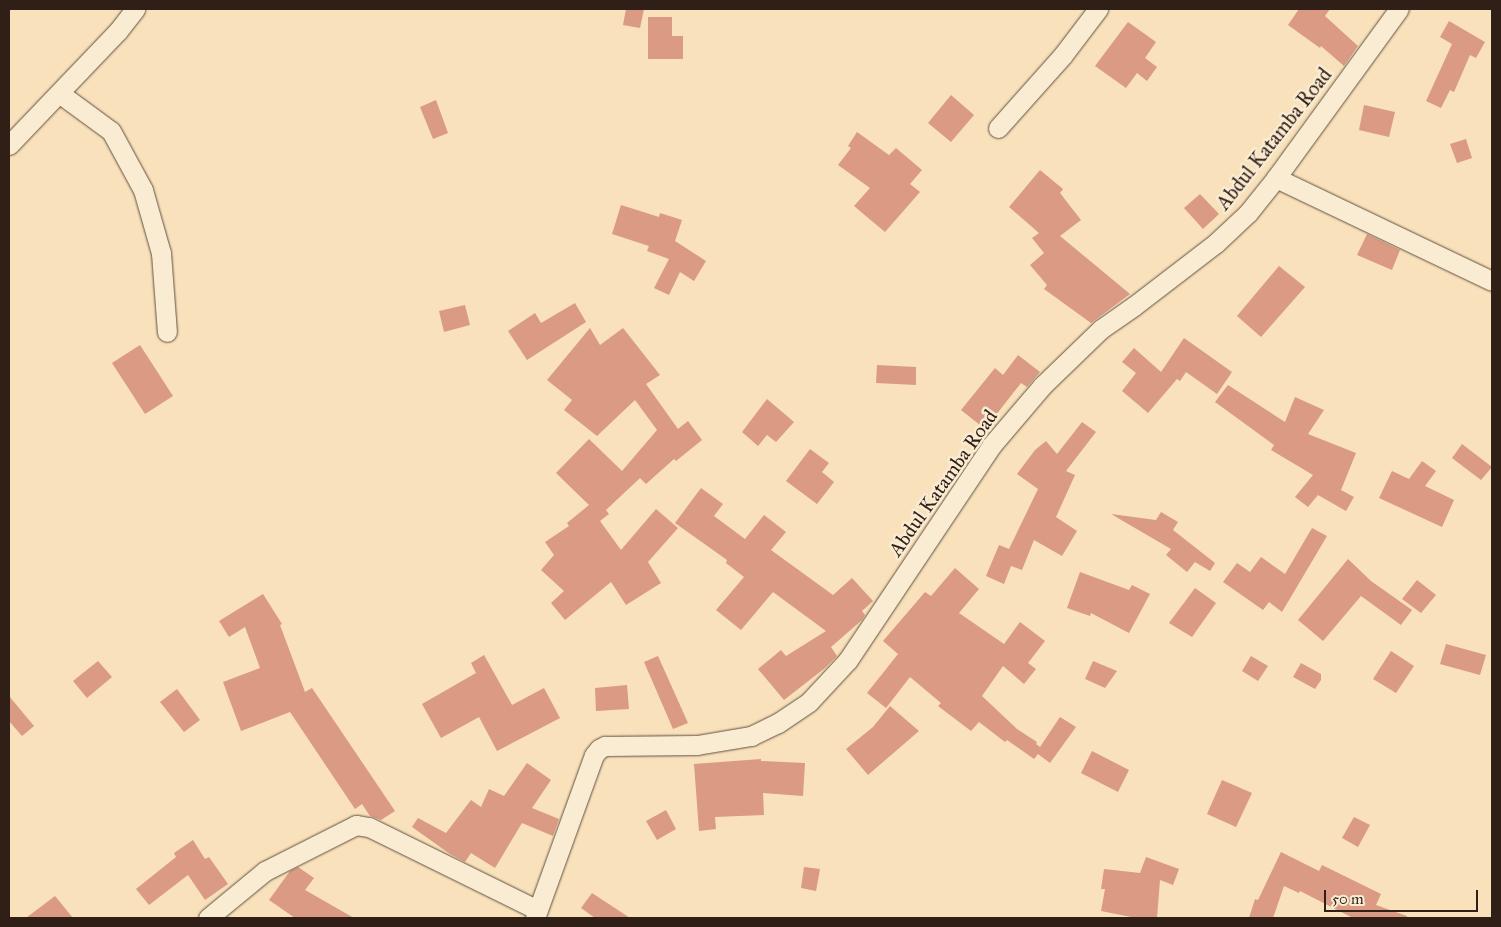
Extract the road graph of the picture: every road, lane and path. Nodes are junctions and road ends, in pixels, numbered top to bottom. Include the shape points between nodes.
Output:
1 (135, 9) edge
2 (1098, 9) edge
3 (1399, 9) edge
4 (59, 93) junction
5 (998, 128) dead end
6 (9, 145) edge
7 (1276, 178) junction
8 (1492, 281) edge
9 (167, 332) dead end
10 (536, 914) edge
11 (208, 918) edge

1 - 4 street
2 - 5 street via 1064,55
3 - 7 street, Abdul Katamba Road
4 - 6 street
4 - 9 street via 111,131 143,190 161,254
7 - 8 street
7 - 10 street, Abdul Katamba Road via 1248,213 1223,237 1101,329 1042,386 992,446 848,660 809,702 751,736 697,745 605,746 599,749
10 - 11 street via 370,827 356,825 265,871

